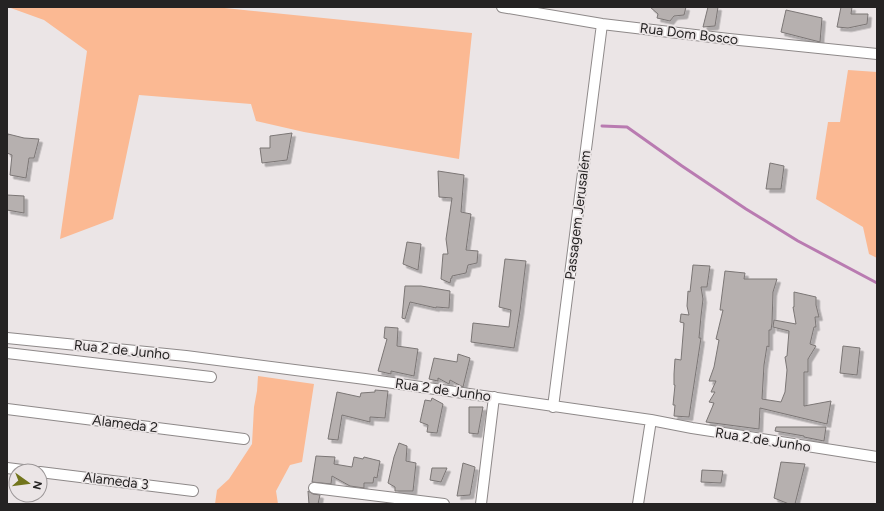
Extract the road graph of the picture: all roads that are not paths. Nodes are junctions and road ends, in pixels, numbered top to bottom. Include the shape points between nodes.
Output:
1 (502, 7) edge
2 (602, 24) junction
3 (877, 50) edge
4 (877, 54) edge
5 (7, 338) edge
6 (7, 353) edge
7 (211, 377) dead end
8 (494, 397) junction
9 (553, 407) junction
10 (7, 409) edge
11 (651, 420) junction
12 (244, 439) dead end
13 (877, 457) edge
14 (48, 473) edge
15 (314, 488) dead end
16 (193, 491) dead end
17 (444, 504) edge
18 (482, 504) edge
19 (638, 504) edge

1 - 2 street, Rua Dom Bosco
2 - 4 street, Rua Dom Bosco
2 - 9 street, Passagem Jerusalém
3 - 4 street
5 - 8 street, Rua 2 de Junho via 186,356
6 - 7 street
8 - 9 street, Rua 2 de Junho
8 - 18 street
9 - 11 street, Rua 2 de Junho
10 - 12 street, Alameda 2
11 - 13 street, Rua 2 de Junho
11 - 19 street
14 - 16 street, Alameda 3
15 - 17 street

